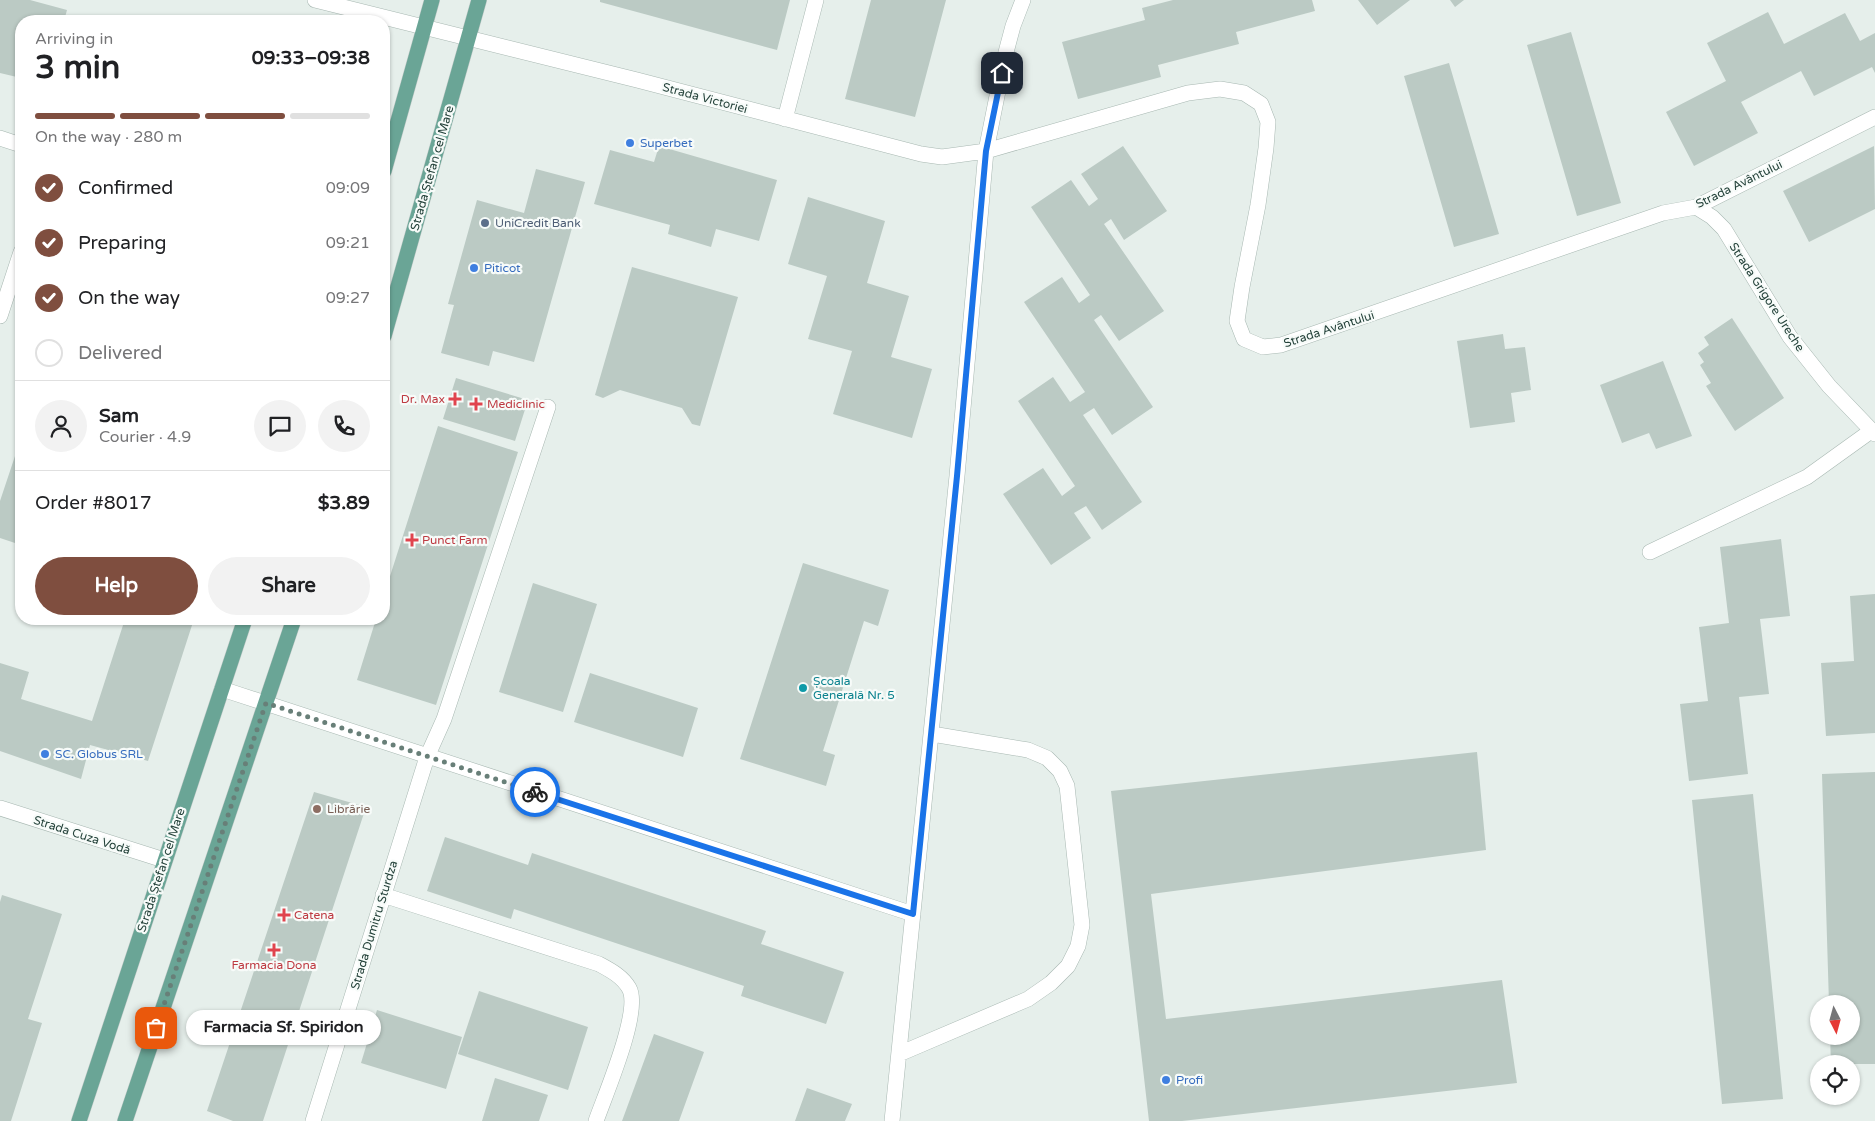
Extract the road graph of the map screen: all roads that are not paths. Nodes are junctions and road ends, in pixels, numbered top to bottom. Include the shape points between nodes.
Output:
1 (315, 0) edge
2 (432, 0) edge
3 (479, 0) edge
4 (816, 0) edge
5 (1023, 0) edge
6 (376, 15) edge
7 (390, 18) edge
8 (425, 27) junction
9 (469, 38) junction
10 (1875, 117) edge
11 (786, 119) junction
12 (0, 138) edge
13 (15, 142) edge
14 (390, 150) edge
15 (986, 151) junction
16 (1696, 207) junction
17 (15, 270) edge
18 (390, 315) edge
19 (0, 316) edge
20 (548, 408) dead end
21 (1873, 433) edge
22 (1650, 552) dead end
23 (242, 625) edge
24 (292, 625) edge
25 (222, 689) junction
26 (266, 703) junction
27 (932, 734) junction
28 (427, 757) junction
29 (0, 808) edge
30 (164, 860) junction
31 (383, 896) junction
32 (913, 914) junction
33 (899, 1054) junction
34 (79, 1121) edge
35 (125, 1121) edge
36 (313, 1121) edge
37 (596, 1121) edge
38 (892, 1121) edge

1 - 6 street, Strada Victoriei
2 - 8 main road
3 - 9 main road, Strada Ștefan cel Mare
4 - 11 street
5 - 15 street via 1005,56
7 - 8 street, Strada Victoriei
8 - 9 street, Strada Victoriei
8 - 14 main road
9 - 11 street, Strada Victoriei
9 - 18 main road, Strada Ștefan cel Mare
10 - 16 street, Strada Avântului
11 - 15 street, Strada Victoriei via 921,154 942,157
12 - 13 street
15 - 16 street, Strada Avântului via 1188,93 1220,90 1244,94 1261,104 1268,122 1266,148 1237,320 1244,339 1263,347 1281,345 1663,213
15 - 27 street
16 - 21 street, Strada Grigore Ureche via 1724,229 1790,337 1829,386
17 - 19 street
20 - 28 street, Strada Dumitru Sturdza via 444,719
21 - 22 street via 1807,477
23 - 25 main road, Strada Ștefan cel Mare
24 - 26 main road
25 - 26 street
25 - 30 main road, Strada Ștefan cel Mare
26 - 28 street
26 - 35 main road
27 - 32 street
27 - 33 street via 1028,750 1047,758 1060,771 1066,786 1082,925 1078,946 1068,966 1051,983 1028,998
28 - 31 street, Strada Dumitru Sturdza
28 - 32 street
29 - 30 street, Strada Cuza Vodă
30 - 34 main road, Strada Ștefan cel Mare
31 - 36 street, Strada Dumitru Sturdza
31 - 37 street via 599,964 618,975 630,989 632,1009 628,1033
32 - 33 street
33 - 38 street

